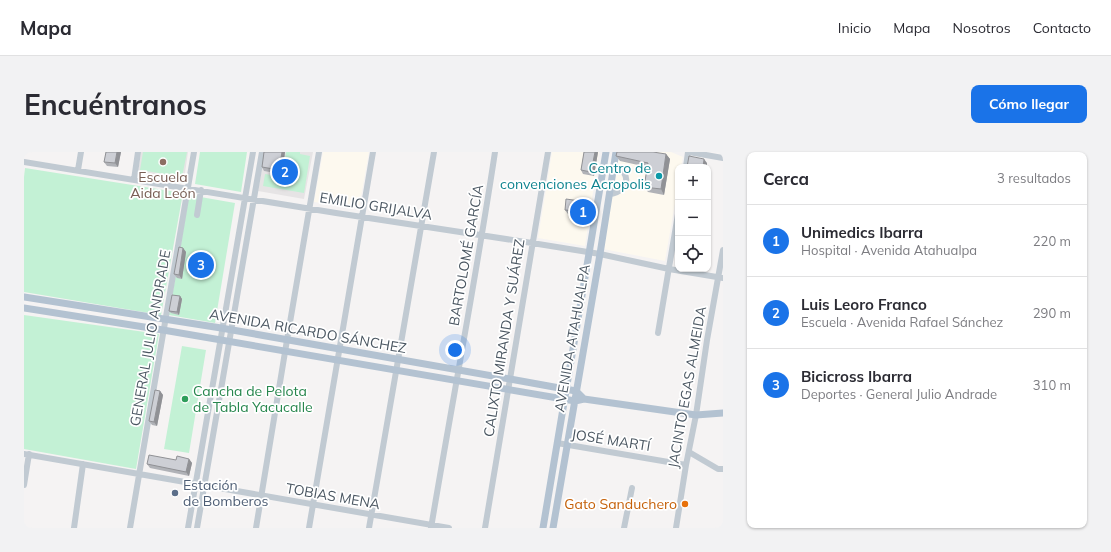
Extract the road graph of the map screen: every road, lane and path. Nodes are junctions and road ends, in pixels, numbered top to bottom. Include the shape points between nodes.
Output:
1 (81, 152) edge
2 (138, 152) edge
3 (194, 152) edge
4 (252, 152) edge
5 (262, 152) edge
6 (319, 152) edge
7 (374, 152) edge
8 (434, 152) edge
9 (495, 152) edge
10 (548, 152) edge
11 (606, 152) edge
12 (616, 152) edge
13 (689, 152) edge
14 (723, 158) edge
15 (24, 162) edge
16 (687, 164) edge
17 (614, 165) junction
18 (78, 170) junction
19 (134, 180) junction
20 (188, 189) junction
21 (201, 190) junction
22 (609, 194) junction
23 (245, 198) junction
24 (254, 200) junction
25 (310, 208) junction
26 (197, 215) dead end
27 (363, 217) junction
28 (421, 226) junction
29 (675, 232) edge
30 (482, 235) junction
31 (532, 243) junction
32 (723, 250) edge
33 (589, 253) junction
34 (600, 254) junction
35 (669, 269) junction
36 (721, 278) edge
37 (24, 297) edge
38 (24, 308) edge
39 (165, 320) junction
40 (221, 328) junction
41 (163, 330) junction
42 (230, 330) junction
43 (658, 332) dead end
44 (220, 340) junction
45 (287, 340) junction
46 (228, 342) junction
47 (340, 350) junction
48 (285, 351) junction
49 (398, 360) junction
50 (339, 361) junction
51 (396, 370) junction
52 (458, 370) junction
53 (510, 379) junction
54 (456, 381) junction
55 (508, 389) junction
56 (567, 389) junction
57 (576, 391) junction
58 (584, 398) junction
59 (565, 399) junction
60 (575, 401) junction
61 (723, 413) edge
62 (696, 415) junction
63 (557, 443) junction
64 (566, 445) junction
65 (689, 452) junction
66 (26, 454) edge
67 (83, 464) junction
68 (686, 465) junction
69 (723, 469) edge
70 (139, 473) junction
71 (195, 484) junction
72 (24, 485) edge
73 (203, 485) junction
74 (632, 488) dead end
75 (262, 495) junction
76 (313, 504) junction
77 (372, 515) junction
78 (431, 526) edge
79 (74, 528) edge
80 (130, 528) edge
81 (188, 528) edge
82 (197, 528) edge
83 (256, 528) edge
84 (309, 528) edge
85 (369, 528) edge
86 (449, 528) edge
87 (485, 528) edge
88 (543, 528) edge
89 (553, 528) edge
90 (624, 528) edge
91 (676, 528) edge

1 - 18 street
2 - 19 street
3 - 20 street, GENERAL JULIO ANDRADE
4 - 23 street
5 - 24 street
6 - 25 street
7 - 27 street
8 - 28 street
9 - 30 street, BARTOLOMÉ GARCÍA
10 - 31 street, CALIXTO MIRANDA Y SUÁREZ
11 - 33 main road, AVENIDA ATAHUALPA
12 - 17 main road, AVENIDA ATAHUALPA
13 - 14 street
13 - 16 street
15 - 18 street, EMILIO GRIJALVA
17 - 22 main road, AVENIDA ATAHUALPA
17 - 22 street via 623,171 626,180 620,191
18 - 19 street, EMILIO GRIJALVA
19 - 20 street, EMILIO GRIJALVA
20 - 21 street, EMILIO GRIJALVA
20 - 39 street, GENERAL JULIO ANDRADE
21 - 23 street, EMILIO GRIJALVA
21 - 26 street
22 - 34 main road, AVENIDA ATAHUALPA
23 - 24 street, EMILIO GRIJALVA
23 - 40 street
24 - 25 street, EMILIO GRIJALVA
24 - 42 street
25 - 27 street, EMILIO GRIJALVA
25 - 45 street
27 - 28 street, EMILIO GRIJALVA
27 - 47 street
28 - 30 street, EMILIO GRIJALVA
28 - 49 street
29 - 35 street
30 - 31 street, EMILIO GRIJALVA
30 - 52 street, BARTOLOMÉ GARCÍA
31 - 33 street, EMILIO GRIJALVA
31 - 53 street, CALIXTO MIRANDA Y SUÁREZ
32 - 36 street, JACINTO EGAS ALMEIDA
33 - 34 street, EMILIO GRIJALVA
33 - 56 main road, AVENIDA ATAHUALPA
34 - 35 street, EMILIO GRIJALVA
34 - 57 main road, AVENIDA ATAHUALPA
35 - 36 street, EMILIO GRIJALVA
35 - 43 street
36 - 62 street, JACINTO EGAS ALMEIDA via 707,340
37 - 39 main road, AVENIDA RICARDO SÁNCHEZ
38 - 41 main road, AVENIDA RICARDO SÁNCHEZ
39 - 40 main road, AVENIDA RICARDO SÁNCHEZ
39 - 41 street, GENERAL JULIO ANDRADE
40 - 42 main road, AVENIDA RICARDO SÁNCHEZ
40 - 44 street
41 - 44 main road, AVENIDA RICARDO SÁNCHEZ
41 - 70 street, GENERAL JULIO ANDRADE
42 - 45 main road, AVENIDA RICARDO SÁNCHEZ
42 - 46 street
44 - 46 main road, AVENIDA RICARDO SÁNCHEZ
44 - 71 street
45 - 47 main road, AVENIDA RICARDO SÁNCHEZ
45 - 48 street
46 - 48 main road, AVENIDA RICARDO SÁNCHEZ
46 - 73 street
47 - 49 main road, AVENIDA RICARDO SÁNCHEZ
47 - 50 street
48 - 50 main road, AVENIDA RICARDO SÁNCHEZ
48 - 75 street
49 - 51 street
49 - 52 main road, AVENIDA RICARDO SÁNCHEZ
50 - 51 main road, AVENIDA RICARDO SÁNCHEZ
50 - 76 street
51 - 54 main road, AVENIDA RICARDO SÁNCHEZ
51 - 77 street
52 - 53 main road, AVENIDA RICARDO SÁNCHEZ
52 - 54 street, BARTOLOMÉ GARCÍA
53 - 55 street, CALIXTO MIRANDA Y SUÁREZ
53 - 56 main road, AVENIDA RICARDO SÁNCHEZ
54 - 55 main road, AVENIDA RICARDO SÁNCHEZ
54 - 78 street, BARTOLOMÉ GARCÍA
55 - 59 main road, AVENIDA RICARDO SÁNCHEZ
55 - 87 street, CALIXTO MIRANDA Y SUÁREZ
56 - 57 main road, AVENIDA RICARDO SÁNCHEZ
56 - 59 main road, AVENIDA ATAHUALPA
57 - 58 main road, AVENIDA RICARDO SÁNCHEZ
57 - 60 main road, AVENIDA ATAHUALPA
58 - 60 main road, AVENIDA RICARDO SÁNCHEZ
58 - 62 main road, AVENIDA RICARDO SÁNCHEZ
59 - 60 main road, AVENIDA RICARDO SÁNCHEZ
59 - 63 main road, AVENIDA ATAHUALPA
60 - 64 main road, AVENIDA ATAHUALPA
61 - 62 main road, AVENIDA RICARDO SÁNCHEZ
62 - 65 street, JACINTO EGAS ALMEIDA
63 - 64 street, JOSÉ MARTÍ
63 - 88 main road, AVENIDA ATAHUALPA
64 - 68 street, JOSÉ MARTÍ
64 - 89 main road, AVENIDA ATAHUALPA
65 - 68 street, JACINTO EGAS ALMEIDA
65 - 69 street via 718,469
66 - 67 street, TOBIAS MENA
66 - 72 street
67 - 70 street, TOBIAS MENA
67 - 79 street
68 - 91 street, JACINTO EGAS ALMEIDA
70 - 71 street, TOBIAS MENA
70 - 80 street, GENERAL JULIO ANDRADE
71 - 73 street, TOBIAS MENA
71 - 81 street
73 - 75 street, TOBIAS MENA
73 - 82 street
74 - 90 street
75 - 76 street, TOBIAS MENA
75 - 83 street
76 - 77 street, TOBIAS MENA
76 - 84 street
77 - 78 street, TOBIAS MENA
77 - 85 street
78 - 86 street, TOBIAS MENA

